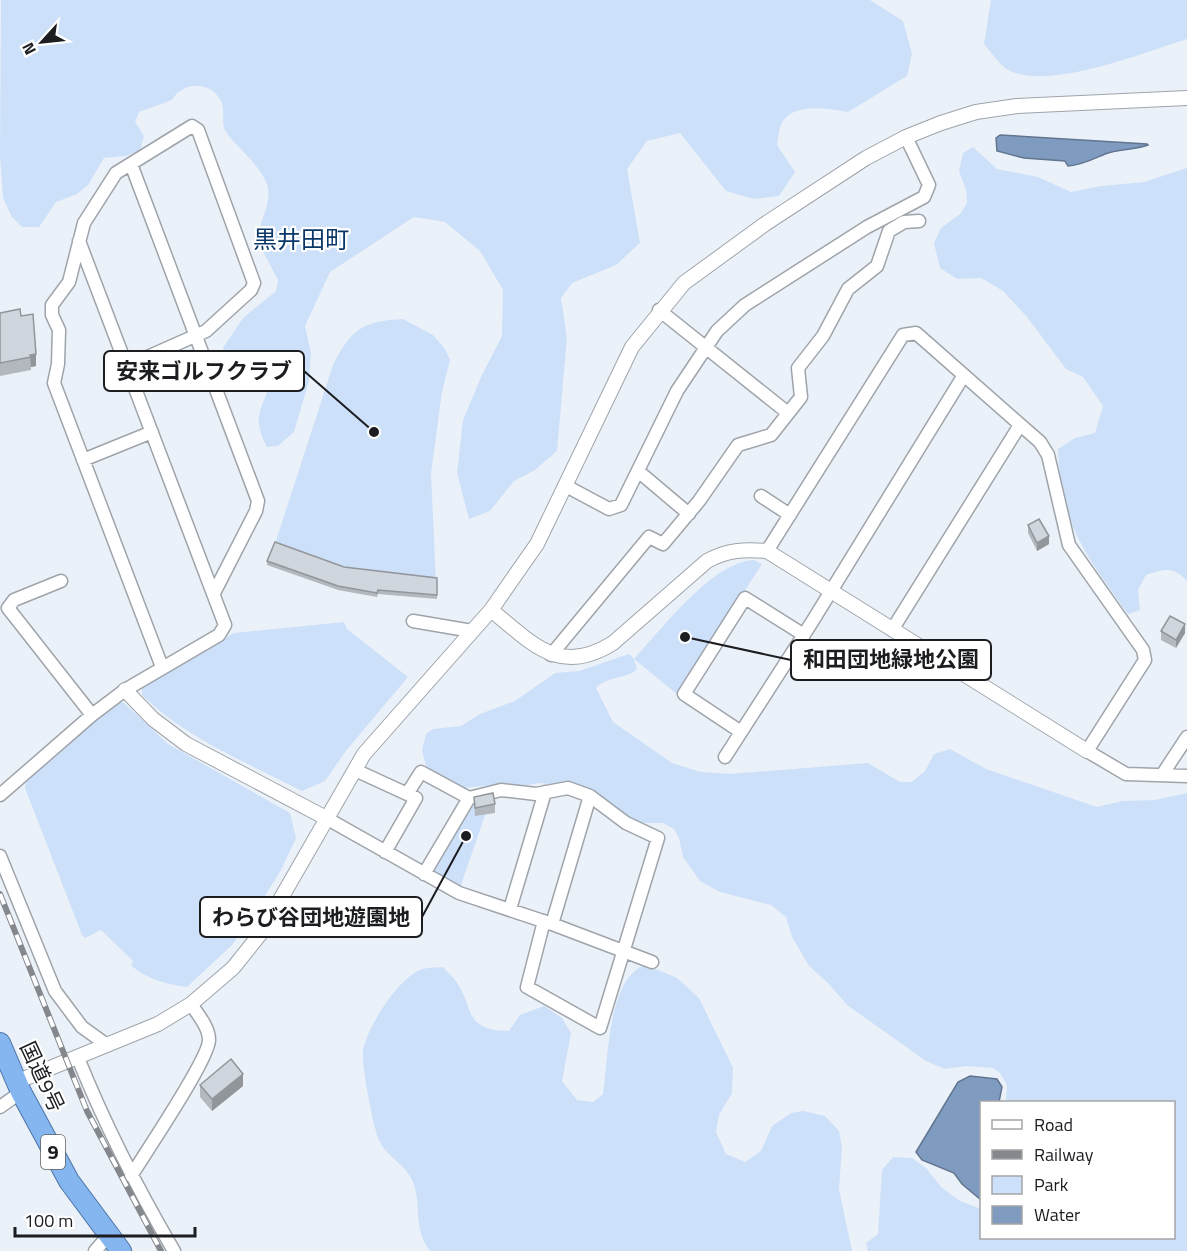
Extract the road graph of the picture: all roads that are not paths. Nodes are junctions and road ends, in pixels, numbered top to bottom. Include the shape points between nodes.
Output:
1 (1187, 98) edge
2 (906, 137) junction
3 (131, 164) junction
4 (920, 221) dead end
5 (79, 240) junction
6 (659, 310) junction
7 (195, 336) junction
8 (706, 348) junction
9 (127, 366) junction
10 (964, 375) junction
11 (788, 413) junction
12 (1020, 425) junction
13 (152, 432) junction
14 (83, 460) junction
15 (638, 471) junction
16 (566, 486) junction
17 (761, 496) dead end
18 (689, 514) junction
19 (790, 515) junction
20 (767, 551) junction
21 (61, 581) dead end
22 (830, 590) junction
23 (214, 593) junction
24 (491, 610) junction
25 (413, 621) dead end
26 (892, 630) junction
27 (472, 631) junction
28 (804, 635) junction
29 (551, 655) junction
30 (162, 668) junction
31 (125, 690) junction
32 (92, 715) junction
33 (741, 732) junction
34 (1187, 737) edge
35 (1087, 750) junction
36 (725, 757) dead end
37 (355, 770) junction
38 (1162, 775) junction
39 (1187, 776) edge
40 (544, 792) junction
41 (407, 794) junction
42 (0, 795) edge
43 (590, 796) junction
44 (469, 798) junction
45 (326, 819) junction
46 (385, 852) junction
47 (0, 856) edge
48 (424, 874) junction
49 (510, 909) junction
50 (548, 922) junction
51 (625, 950) junction
52 (652, 962) dead end
53 (191, 1004) junction
54 (0, 1043) edge
55 (107, 1045) junction
56 (78, 1058) junction
57 (18, 1087) junction
58 (0, 1107) edge
59 (131, 1176) junction
60 (109, 1235) junction
61 (95, 1251) edge
62 (121, 1251) edge
63 (174, 1251) edge

1 - 2 street via 986,110
2 - 6 street via 866,158 705,266
2 - 8 street via 929,185 924,197 867,227 745,305 717,331
3 - 5 street via 113,176 84,223
3 - 7 street
3 - 7 street via 188,127 198,130 254,283 206,331
4 - 11 street via 904,222 889,231 877,266 848,288 823,336 798,368 801,397
5 - 9 street
5 - 14 street via 69,282 51,310 59,330 54,382
6 - 8 street
6 - 16 street via 632,346
7 - 9 street
7 - 23 street via 258,501
8 - 11 street
8 - 15 street via 677,391
9 - 13 street
10 - 12 street
10 - 19 street via 916,333 903,335
10 - 22 street
11 - 18 street via 771,435 738,445
12 - 26 street
12 - 35 street via 1040,442 1048,455 1070,545 1143,650 1145,660
13 - 14 street
13 - 23 street
14 - 30 street
15 - 16 street via 621,504 609,509
15 - 18 street
16 - 24 street via 537,544
17 - 19 street
18 - 29 street via 663,544 649,537
19 - 20 street
20 - 22 street
20 - 29 street via 727,552 707,561 601,650 577,658
21 - 32 street via 14,600 8,608
22 - 26 street
22 - 28 street
23 - 30 street via 225,622 222,633
24 - 27 street
24 - 29 street
25 - 27 street
26 - 35 street
27 - 37 street via 394,719
28 - 33 street
28 - 33 street via 745,598 684,694
30 - 31 street
31 - 32 street
31 - 45 street via 153,719 186,744
32 - 42 street
33 - 36 street
34 - 38 street
35 - 38 street via 1126,774
37 - 41 street
37 - 45 street
38 - 39 street
40 - 43 street via 568,788
40 - 44 street via 501,790
40 - 49 street
41 - 44 street via 421,772
41 - 46 street via 416,798
43 - 50 street
43 - 51 street via 626,823 658,838
44 - 48 street
45 - 46 street
45 - 53 street via 261,933 233,968
46 - 48 street
47 - 55 street via 55,991 82,1027
48 - 49 street via 459,893
49 - 50 street
50 - 51 street
50 - 51 street via 527,987 600,1028
51 - 52 street
53 - 55 street via 158,1024
53 - 59 street via 207,1029 208,1047
54 - 57 highway, 国道9号 / 9
55 - 56 street
56 - 57 street
56 - 59 street
57 - 58 street
57 - 60 highway, 国道9号 / 9 via 69,1181
59 - 63 street
60 - 61 street
60 - 62 highway, 国道9号 / 9

